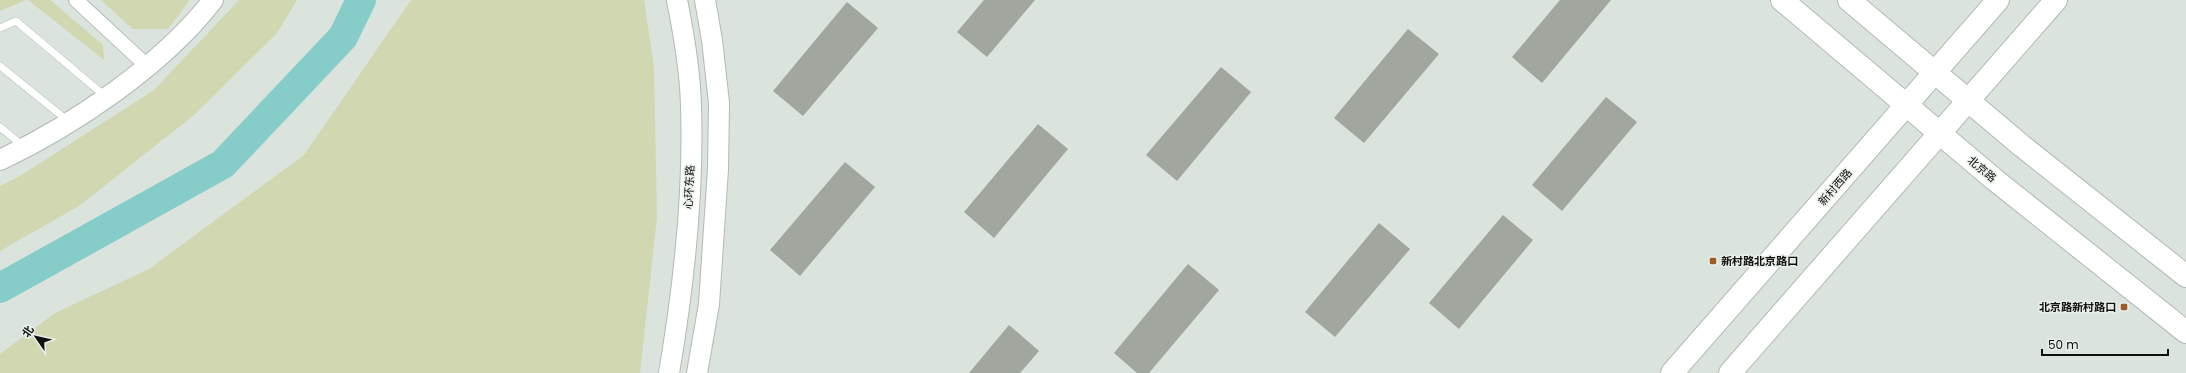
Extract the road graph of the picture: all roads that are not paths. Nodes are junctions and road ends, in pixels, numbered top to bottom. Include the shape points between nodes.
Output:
1 (76, 0) edge
2 (213, 0) edge
3 (677, 0) edge
4 (705, 0) edge
5 (1782, 0) edge
6 (1850, 0) edge
7 (1998, 0) edge
8 (2056, 0) edge
9 (0, 28) edge
10 (0, 66) edge
11 (147, 66) junction
12 (1935, 73) junction
13 (107, 98) junction
14 (1968, 101) junction
15 (1906, 106) junction
16 (70, 123) junction
17 (0, 127) edge
18 (1940, 134) junction
19 (26, 148) junction
20 (0, 160) edge
21 (2186, 276) edge
22 (2186, 332) edge
23 (669, 373) edge
24 (697, 373) edge
25 (1672, 373) edge
26 (1730, 373) edge

1 - 11 street
2 - 11 main road via 168,48
3 - 23 main road, 心环东路 via 685,44 691,104 691,168 681,301
4 - 24 main road via 719,103 718,169 709,304
5 - 15 main road, 北京路
6 - 12 main road
7 - 12 main road, 新村西路
8 - 14 main road
9 - 13 lane via 16,20
10 - 16 lane
11 - 13 main road
12 - 14 main road
12 - 15 main road, 新村西路
13 - 16 main road
14 - 18 main road
14 - 21 main road
15 - 18 main road, 北京路
15 - 25 main road, 新村西路
16 - 19 main road
17 - 19 lane
18 - 22 main road, 北京路
18 - 26 main road
19 - 20 main road

